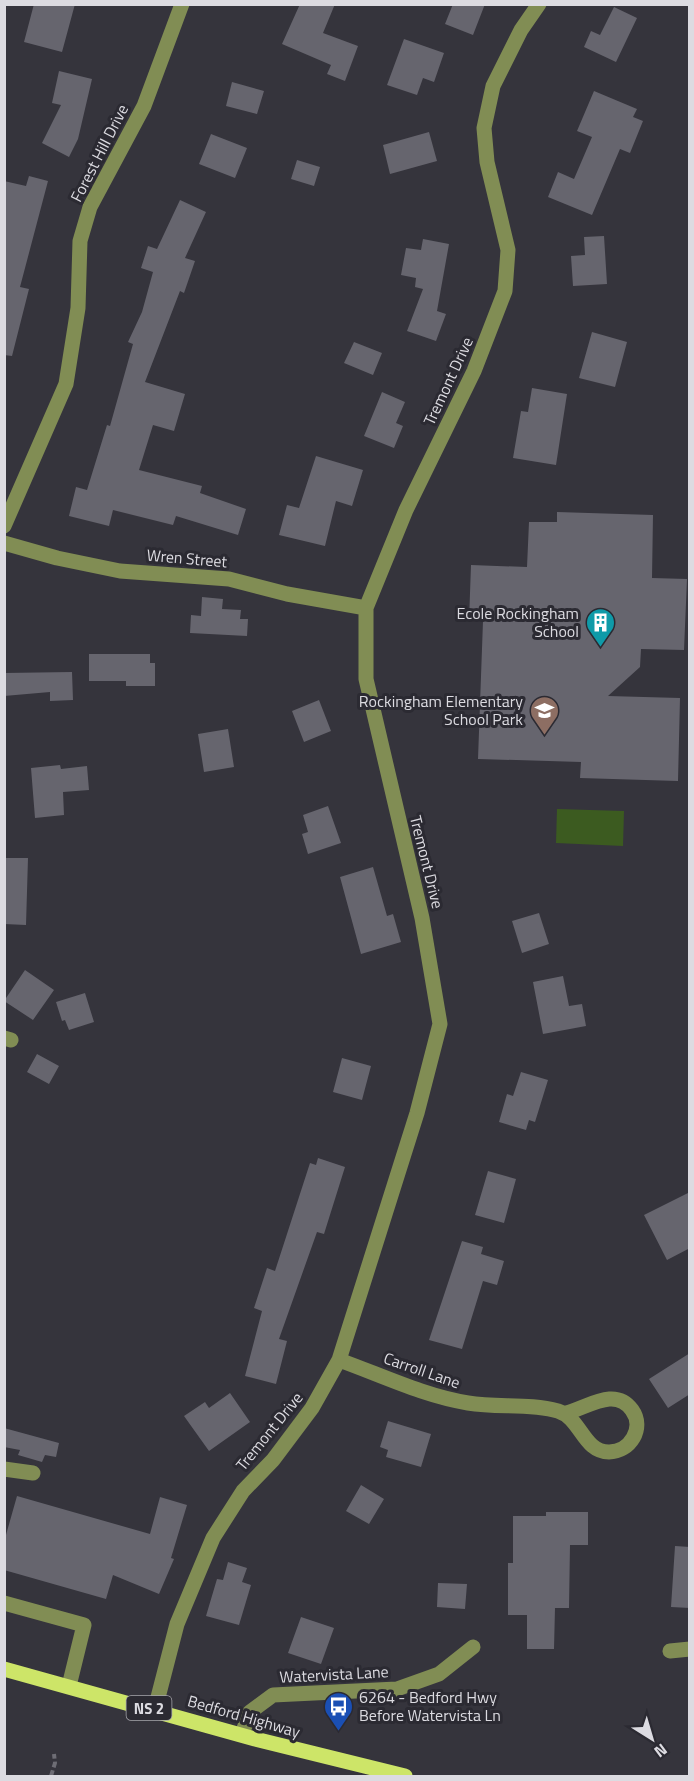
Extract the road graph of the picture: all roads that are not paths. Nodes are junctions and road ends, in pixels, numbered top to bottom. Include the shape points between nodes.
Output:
1 (183, 4) edge
2 (539, 4) edge
3 (4, 526) edge
4 (4, 543) edge
5 (366, 608) junction
6 (339, 1360) junction
7 (566, 1413) junction
8 (4, 1469) edge
9 (33, 1473) dead end
10 (4, 1603) edge
11 (473, 1647) dead end
12 (690, 1648) edge
13 (670, 1651) dead end
14 (4, 1669) edge
15 (69, 1686) junction
16 (155, 1709) junction
17 (242, 1734) junction
18 (405, 1776) edge

1 - 3 street, Forest Hill Drive via 144,106 90,207 80,241 78,308 66,384
2 - 5 street, Tremont Drive via 520,30 493,86 484,128 487,162 508,250 505,291 474,371 406,510
4 - 5 street, Wren Street via 120,571 229,579
5 - 6 street, Tremont Drive via 366,679 422,918 440,1024 417,1113
6 - 7 street, Carroll Lane via 447,1399
6 - 16 street, Tremont Drive via 312,1408 273,1460 243,1491 213,1538 177,1624
7 - 7 street via 589,1443 601,1451 620,1450 636,1433 634,1414 617,1399 603,1399
8 - 9 street
10 - 15 street via 84,1624
11 - 17 street, Watervista Lane via 439,1674 397,1689 273,1695 250,1712
12 - 13 street
14 - 15 main road, Bedford Highway / NS 2
15 - 16 main road, Bedford Highway / NS 2
16 - 17 main road, Bedford Highway / NS 2
17 - 18 main road, Bedford Highway / NS 2

